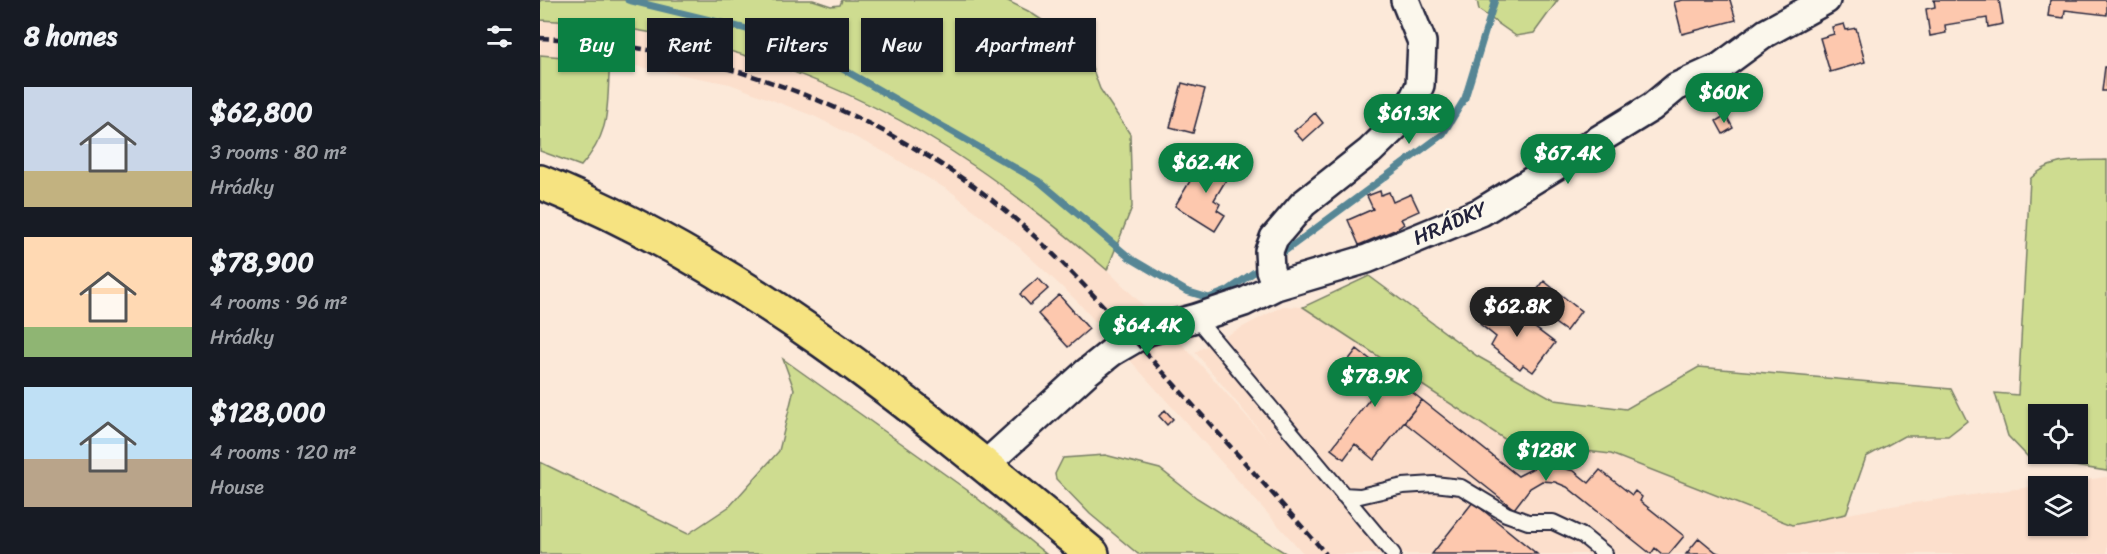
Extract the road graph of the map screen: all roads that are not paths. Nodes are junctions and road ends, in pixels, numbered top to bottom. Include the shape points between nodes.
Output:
1 (1405, 0) edge
2 (1826, 0) edge
3 (540, 182) edge
4 (1271, 269) junction
5 (1196, 318) junction
6 (985, 465) junction
7 (1343, 495) junction
8 (1092, 554) edge
9 (1393, 554) edge
10 (1605, 554) edge

1 - 4 street via 1422,42 1420,85 1405,117 1370,152 1303,204 1274,238
2 - 4 street, HRÁDKY via 1766,33 1720,67 1676,87 1652,107 1481,212 1367,259
3 - 6 main road via 649,232 802,325
4 - 5 street, HRÁDKY via 1244,302
5 - 6 street, HRÁDKY via 1148,331 1112,352
5 - 7 lane
6 - 8 main road
7 - 9 lane
7 - 10 lane via 1360,496 1403,486 1461,487 1506,514 1528,522 1553,522 1583,536

